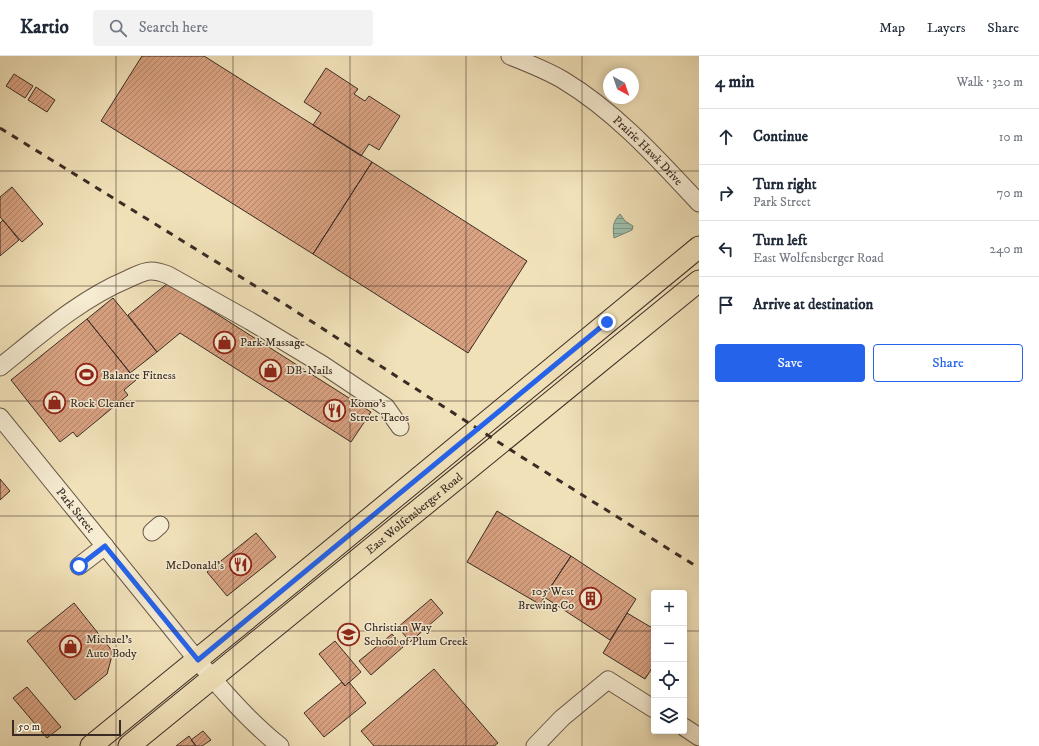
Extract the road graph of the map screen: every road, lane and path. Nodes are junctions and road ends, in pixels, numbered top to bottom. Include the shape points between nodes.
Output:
1 (510, 56) edge
2 (699, 203) edge
3 (699, 247) edge
4 (699, 281) edge
5 (0, 367) edge
6 (0, 417) edge
7 (400, 427) dead end
8 (105, 546) junction
9 (79, 566) dead end
10 (198, 660) junction
11 (213, 677) junction
12 (651, 707) edge
13 (687, 729) edge
14 (699, 737) edge
15 (91, 746) edge
16 (129, 746) edge
17 (280, 746) edge
18 (535, 746) edge

1 - 2 street, Prairie Hawk Drive via 563,80 612,115 648,148
3 - 10 main road, East Wolfensberger Road
4 - 11 main road, East Wolfensberger Road
5 - 7 street via 68,314 115,284 150,271 160,272 250,321 323,366 386,407
6 - 8 street, Park Street
8 - 9 street
8 - 10 street, Park Street
10 - 11 street, Park Street
10 - 15 main road, East Wolfensberger Road
11 - 16 main road, East Wolfensberger Road
11 - 17 street, Park Street via 254,723
12 - 18 street via 608,680 562,718
13 - 14 street

